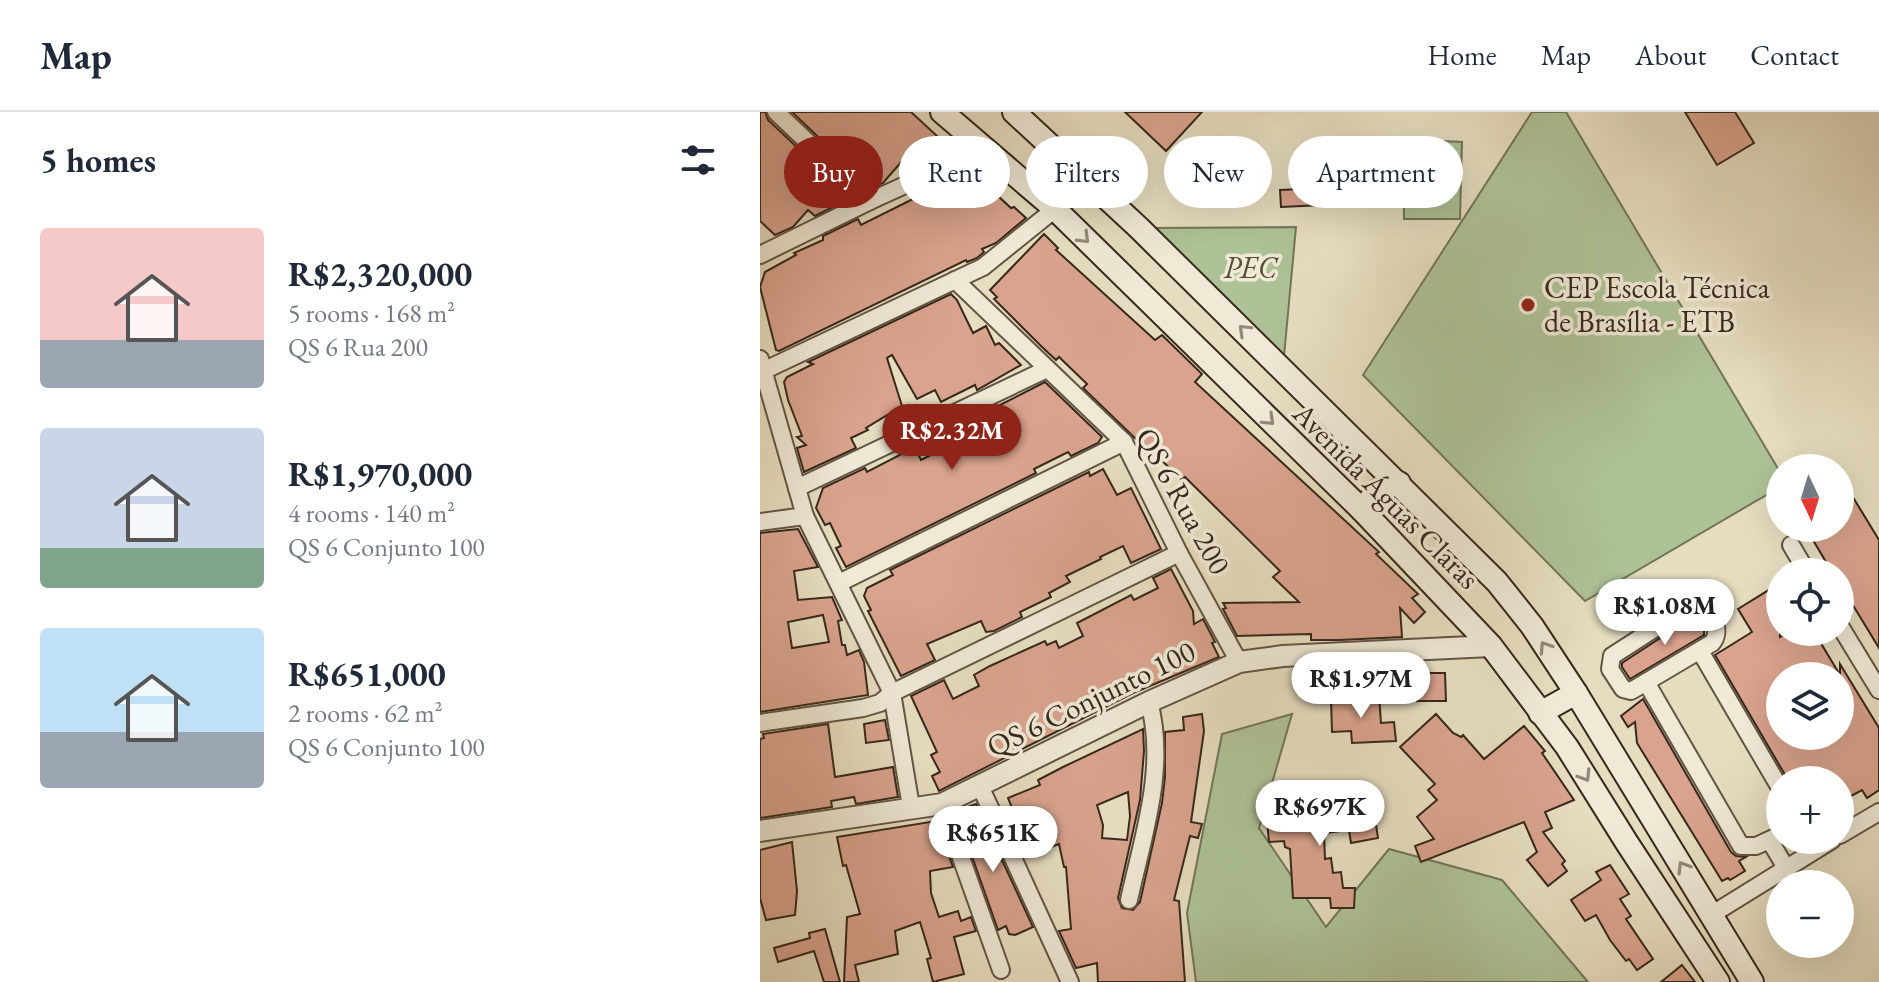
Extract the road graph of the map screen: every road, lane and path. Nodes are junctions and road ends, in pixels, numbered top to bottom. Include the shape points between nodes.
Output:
1 (776, 112) edge
2 (942, 112) edge
3 (1014, 112) edge
4 (801, 136) edge
5 (971, 136) edge
6 (1010, 169) edge
7 (856, 208) edge
8 (1055, 209) junction
9 (760, 237) edge
10 (766, 252) edge
11 (955, 280) junction
12 (762, 365) edge
13 (1047, 369) junction
14 (1124, 442) junction
15 (1399, 483) junction
16 (797, 488) junction
17 (1362, 510) junction
18 (805, 516) junction
19 (760, 522) edge
20 (1791, 545) dead end
21 (1179, 553) junction
22 (1799, 558) edge
23 (839, 583) junction
24 (1471, 625) junction
25 (1491, 646) junction
26 (1852, 646) edge
27 (1453, 648) junction
28 (1700, 651) junction
29 (1239, 662) junction
30 (1646, 682) junction
31 (1879, 690) edge
32 (892, 693) junction
33 (1576, 693) junction
34 (1149, 702) junction
35 (1540, 713) junction
36 (760, 723) edge
37 (1767, 766) edge
38 (980, 786) junction
39 (942, 804) junction
40 (911, 807) junction
41 (1879, 812) edge
42 (1854, 827) edge
43 (760, 831) edge
44 (1766, 842) edge
45 (1786, 854) edge
46 (1809, 854) edge
47 (1792, 864) junction
48 (1129, 900) dead end
49 (1711, 915) junction
50 (1001, 970) dead end
51 (1070, 982) edge
52 (1718, 982) edge
53 (1752, 982) edge

1 - 4 street
2 - 5 main road, Avenida Águas Claras
15 -> 3 main road, Avenida Águas Claras
6 - 8 main road, Avenida Águas Claras
7 - 10 street
8 - 11 street via 983,267
8 -> 17 main road, Avenida Águas Claras
9 - 10 street
11 - 12 street
11 - 13 street, QS 6 Rua 200
12 - 16 street
13 - 14 street, QS 6 Rua 200
13 - 16 street
14 - 21 street, QS 6 Rua 200
14 - 23 street
15 - 17 main road via 1377,491
33 -> 15 main road, Avenida Águas Claras via 1497,582
16 - 18 street
17 - 24 main road, Avenida Águas Claras
18 - 19 street
18 - 23 street
20 - 22 street
21 - 29 street, QS 6 Rua 200
21 - 32 street
23 - 32 street
24 - 25 main road, Avenida Águas Claras
24 - 27 street
25 - 27 street, QS 6 Conjunto 100
25 - 35 main road, Avenida Águas Claras
26 - 31 street
27 - 29 street, QS 6 Conjunto 100
28 - 30 street
28 - 30 street via 1718,632 1697,601 1612,656 1610,669 1624,690
28 - 37 street
29 - 34 street, QS 6 Conjunto 100
30 - 44 street via 1741,846
32 - 36 street via 863,708
32 - 40 street
33 - 35 main road
49 -> 33 main road, Avenida Águas Claras
34 - 38 street, QS 6 Conjunto 100
34 - 48 street via 1154,782
35 -> 52 main road, Avenida Águas Claras
38 - 39 street, QS 6 Conjunto 100
38 - 51 street
39 - 40 street, QS 6 Conjunto 100
39 - 50 street
40 - 43 street, QS 6 Conjunto 100
41 - 42 street
45 - 47 street
46 - 47 street
47 - 49 street
49 - 53 main road, Avenida Águas Claras

